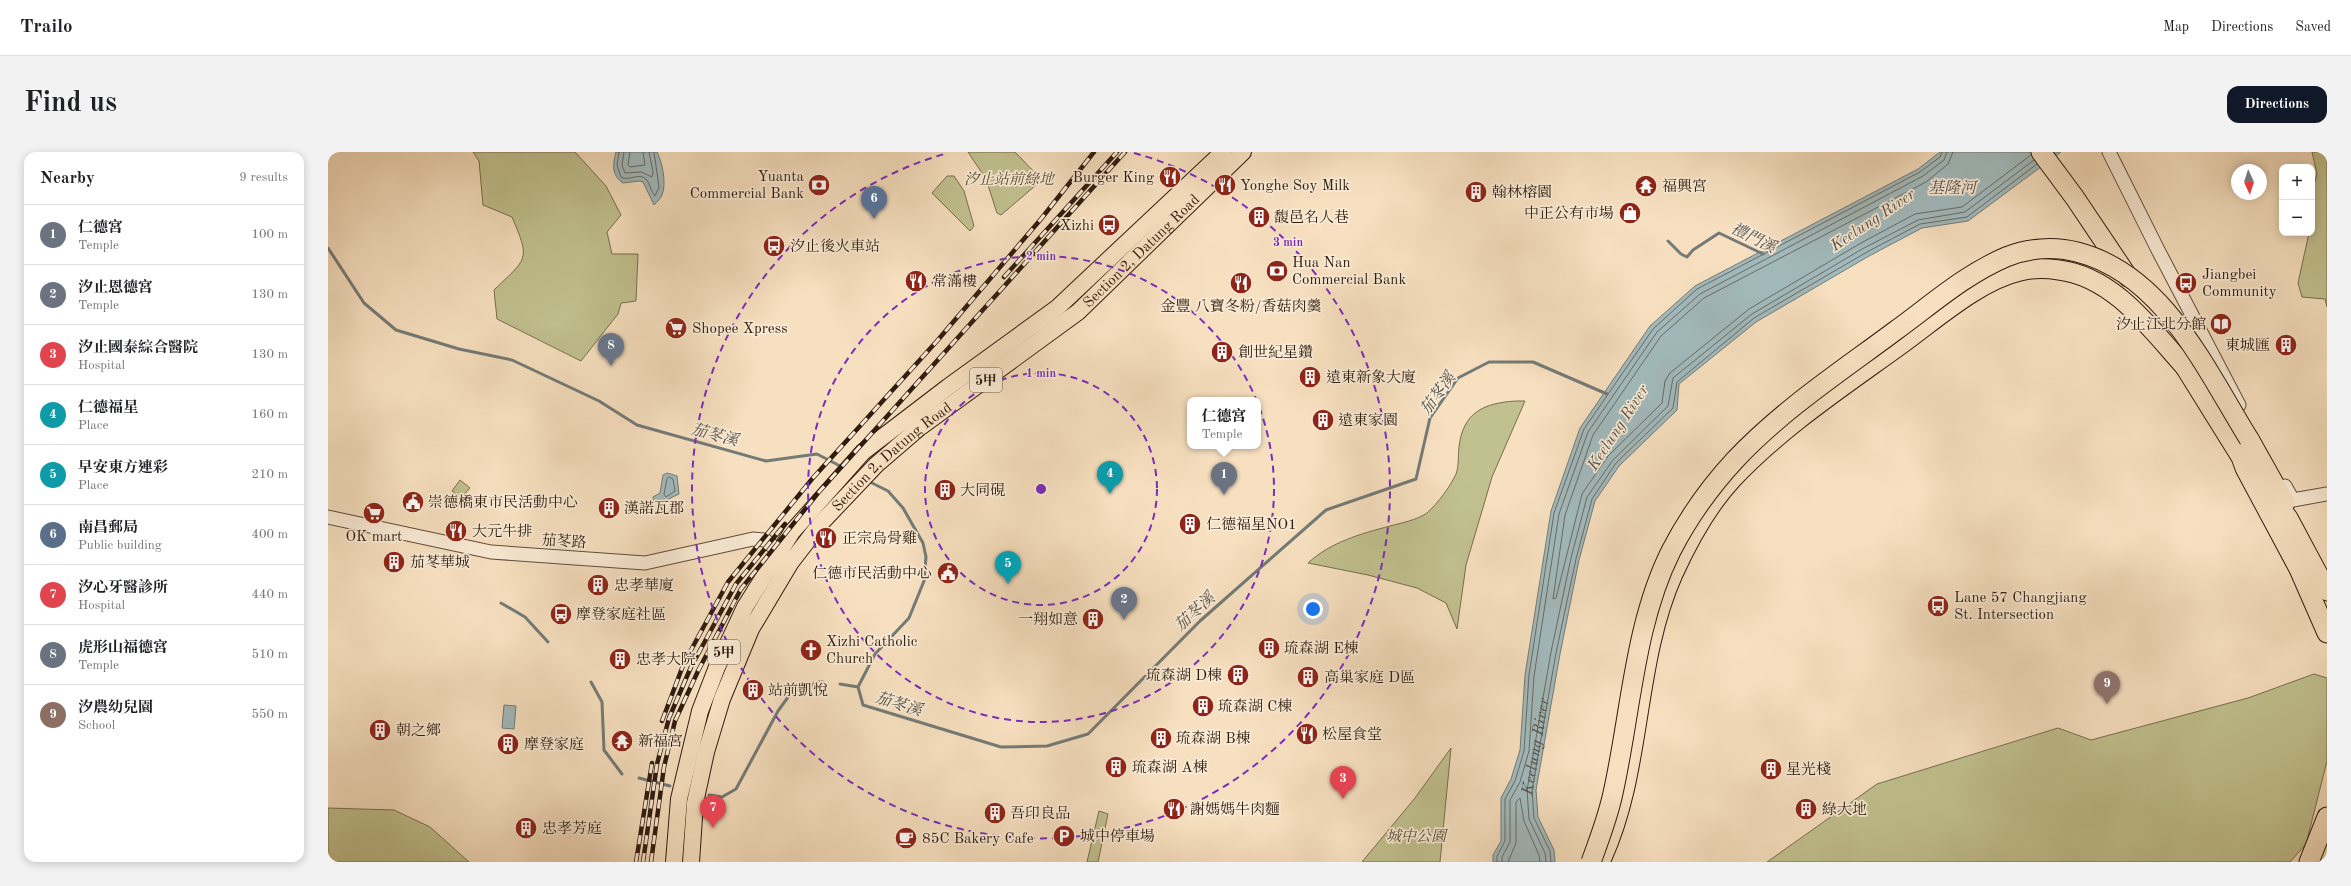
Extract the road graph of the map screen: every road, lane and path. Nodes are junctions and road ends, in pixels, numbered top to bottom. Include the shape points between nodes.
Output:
1 (1223, 152) edge
2 (1243, 152) edge
3 (2041, 152) edge
4 (2111, 155) edge
5 (2187, 370) junction
6 (2241, 457) junction
7 (2327, 494) edge
8 (328, 517) edge
9 (2288, 518) junction
10 (779, 551) junction
11 (792, 562) junction
12 (2327, 591) edge
13 (2327, 633) edge
14 (2327, 817) edge
15 (674, 862) edge
16 (691, 862) edge
17 (1591, 862) edge
18 (1600, 862) edge
19 (2309, 862) edge

1 - 10 main road, Section 2, Datung Road / 5甲 via 1057,308 863,452 792,532
2 - 11 main road, Section 2, Datung Road / 5甲 via 1078,312 918,428 876,464 821,523
3 - 5 highway via 2163,329
4 - 7 street via 2244,415 2293,500
5 - 6 highway
5 - 18 highway via 2131,307 2089,279 2061,270 2019,271 1975,290 1763,448 1730,481 1689,540 1659,608 1620,811
6 - 9 highway via 2252,463 2274,503
6 - 13 highway via 2299,569
8 - 10 street, 茄苳路 via 491,552 644,563 753,539 765,540
9 - 12 highway
9 - 17 highway, bridge via 2285,502 2249,439 2176,321 2155,298 2108,264 2078,252 2050,248 2029,251 2008,256 1983,268 1783,415 1734,461 1701,500 1671,552 1655,589 1640,650 1613,796
10 - 11 street, 茄苳路
10 - 15 main road, Section 2, Datung Road / 5甲 via 745,607 700,711 679,799
11 - 16 main road, Section 2, Datung Road / 5甲 via 751,629 722,699 706,752 695,803
14 - 19 highway

